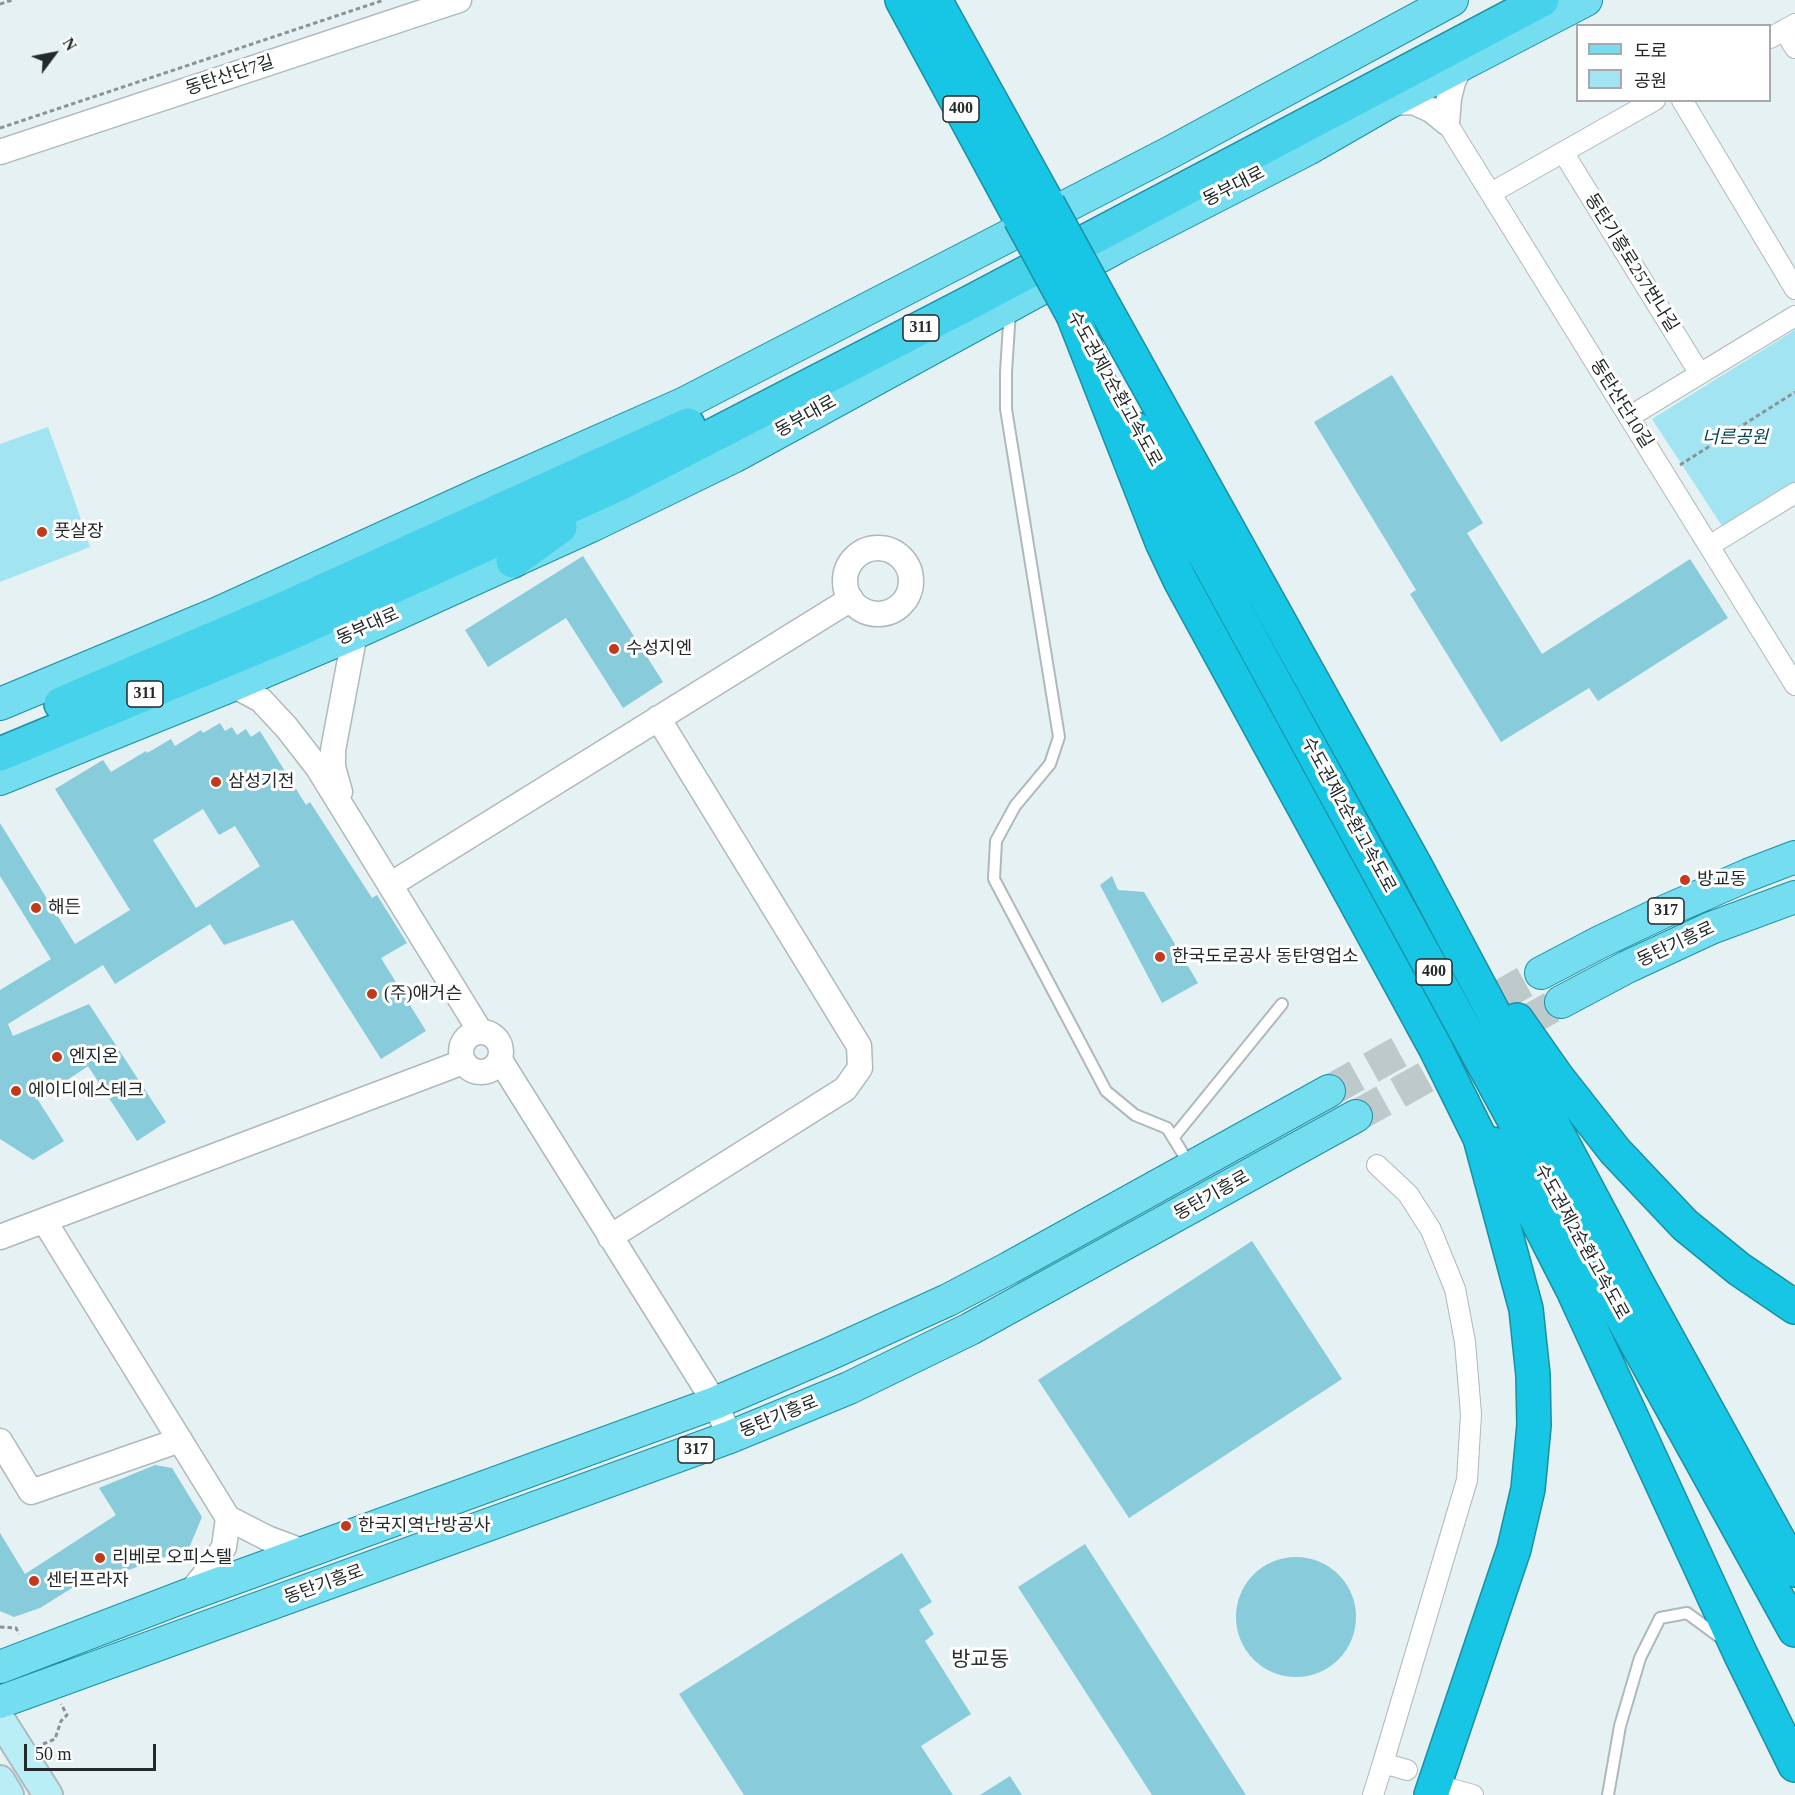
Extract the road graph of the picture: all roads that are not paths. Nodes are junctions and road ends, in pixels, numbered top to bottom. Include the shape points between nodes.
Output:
1 (459, 0) edge
2 (902, 0) edge
3 (935, 0) edge
4 (1452, 0) edge
5 (1501, 0) edge
6 (1542, 0) edge
7 (1587, 0) edge
8 (1783, 30) edge
9 (1795, 48) edge
10 (1461, 65) junction
11 (1651, 102) edge
12 (1683, 102) edge
13 (1388, 103) junction
14 (1447, 123) junction
15 (0, 152) edge
16 (1563, 152) junction
17 (1491, 193) junction
18 (1034, 211) junction
19 (1795, 289) edge
20 (1010, 305) junction
21 (1087, 307) junction
22 (1795, 315) edge
23 (1700, 374) junction
24 (1629, 417) junction
25 (645, 444) junction
26 (617, 485) junction
27 (1795, 494) edge
28 (1709, 546) junction
29 (513, 561) junction
30 (851, 599) dead end
31 (216, 614) junction
32 (355, 633) junction
33 (233, 685) junction
34 (1795, 685) edge
35 (0, 704) edge
36 (658, 718) junction
37 (0, 730) edge
38 (0, 754) edge
39 (0, 779) edge
40 (344, 809) junction
41 (1795, 857) edge
42 (1416, 867) junction
43 (390, 885) junction
44 (1795, 897) edge
45 (1541, 973) tunnel mouth
46 (1561, 1002) tunnel mouth
47 (1282, 1004) dead end
48 (480, 1031) junction
49 (1435, 1047) junction
50 (500, 1060) junction
51 (463, 1062) junction
52 (1329, 1091) tunnel mouth
53 (1356, 1116) tunnel mouth
54 (1173, 1138) junction
55 (1377, 1165) dead end
56 (1192, 1167) junction
57 (45, 1222) junction
58 (610, 1237) junction
59 (0, 1238) edge
60 (1795, 1307) edge
61 (715, 1403) junction
62 (730, 1437) junction
63 (180, 1440) junction
64 (0, 1441) edge
65 (228, 1518) junction
66 (307, 1553) junction
67 (1795, 1570) edge
68 (188, 1595) junction
69 (1795, 1630) edge
70 (1740, 1653) junction
71 (0, 1667) edge
72 (0, 1702) edge
73 (0, 1719) edge
74 (1383, 1763) junction
75 (1795, 1765) edge
76 (1407, 1770) dead end
77 (0, 1780) edge
78 (1441, 1792) edge
79 (9, 1795) edge
80 (48, 1795) edge
81 (1373, 1795) edge
82 (1473, 1795) edge
83 (1608, 1795) edge

1 - 15 street, 동탄산단7길
2 - 18 highway, 수도권제2순환고속도로 / 400
3 - 18 highway, 수도권제2순환고속도로 / 400
4 - 31 main road via 1171,152 683,404
5 - 25 highway, 311 via 739,402
6 - 26 highway, 동부대로 / 311
7 - 10 main road, 동부대로
8 - 9 street
10 - 13 main road, 동부대로
10 - 14 street via 1449,98
11 - 16 street
12 - 19 street
13 - 14 street via 1413,102
13 - 20 main road, 동부대로
14 - 17 street, 동탄산단10길
16 - 17 street
16 - 23 street, 동탄기흥로257번나길
17 - 24 street, 동탄산단10길
18 - 21 highway, 수도권제2순환고속도로 / 400, bridge
20 - 29 main road, 동부대로 via 735,456
20 - 54 lane via 1006,409 1059,737 1050,765 1015,806 996,841 994,879 1106,1091 1135,1115 1167,1128
21 - 42 highway, 수도권제2순환고속도로 / 400
21 - 49 highway via 1167,552
21 - 69 highway, 수도권제2순환고속도로 / 400
22 - 23 street
23 - 24 street
24 - 28 street, 동탄산단10길
25 - 31 highway via 474,503 322,574
25 - 37 highway, 311 via 283,609
26 - 29 highway
26 - 38 highway, 동부대로 / 311 via 290,634
27 - 28 street
28 - 34 street, 동탄산단10길
29 - 32 main road, 동부대로
30 - 36 street
31 - 35 main road
32 - 33 main road, 동부대로
32 - 40 street via 333,750 333,767
33 - 39 main road, 동부대로
33 - 40 street via 261,700 280,721 318,768
36 - 43 street
36 - 58 street via 859,1047 860,1068 845,1089
40 - 43 street
41 - 45 main road, 동탄기흥로 / 317 via 1661,913
42 - 60 highway via 1504,1002 1615,1151 1685,1225 1739,1269
42 - 67 highway, 수도권제2순환고속도로 / 400 via 1642,1293
43 - 48 street
44 - 46 main road, 동탄기흥로 / 317 via 1711,928
47 - 54 lane
48 - 50 street via 498,1041
48 - 51 street via 463,1042
49 - 70 highway via 1529,1204 1573,1290
49 - 78 highway via 1480,1138 1526,1309 1534,1425 1528,1490 1514,1549
50 - 51 street via 491,1070 478,1072
50 - 58 street
51 - 57 street
52 - 56 main road, 동탄기흥로 / 317
53 - 62 main road, 동탄기흥로 / 317 via 970,1329 849,1388
54 - 56 lane
55 - 74 street via 1408,1194 1431,1230 1455,1289 1465,1342 1471,1414 1467,1480
56 - 61 main road, 동탄기흥로 / 317 via 948,1300
57 - 59 street
57 - 63 street
58 - 61 street
61 - 62 street
61 - 66 main road, 동탄기흥로 / 317
62 - 72 main road, 동탄기흥로 / 317
63 - 64 street via 31,1492
63 - 65 street
65 - 66 street
65 - 68 street via 224,1547
66 - 68 main road, 동탄기흥로 / 317
68 - 71 main road, 동탄기흥로 / 317
70 - 75 highway
70 - 83 lane via 1687,1613 1660,1618 1640,1658 1620,1726
73 - 80 main road
74 - 76 street
74 - 81 street
77 - 79 main road
78 - 82 street

